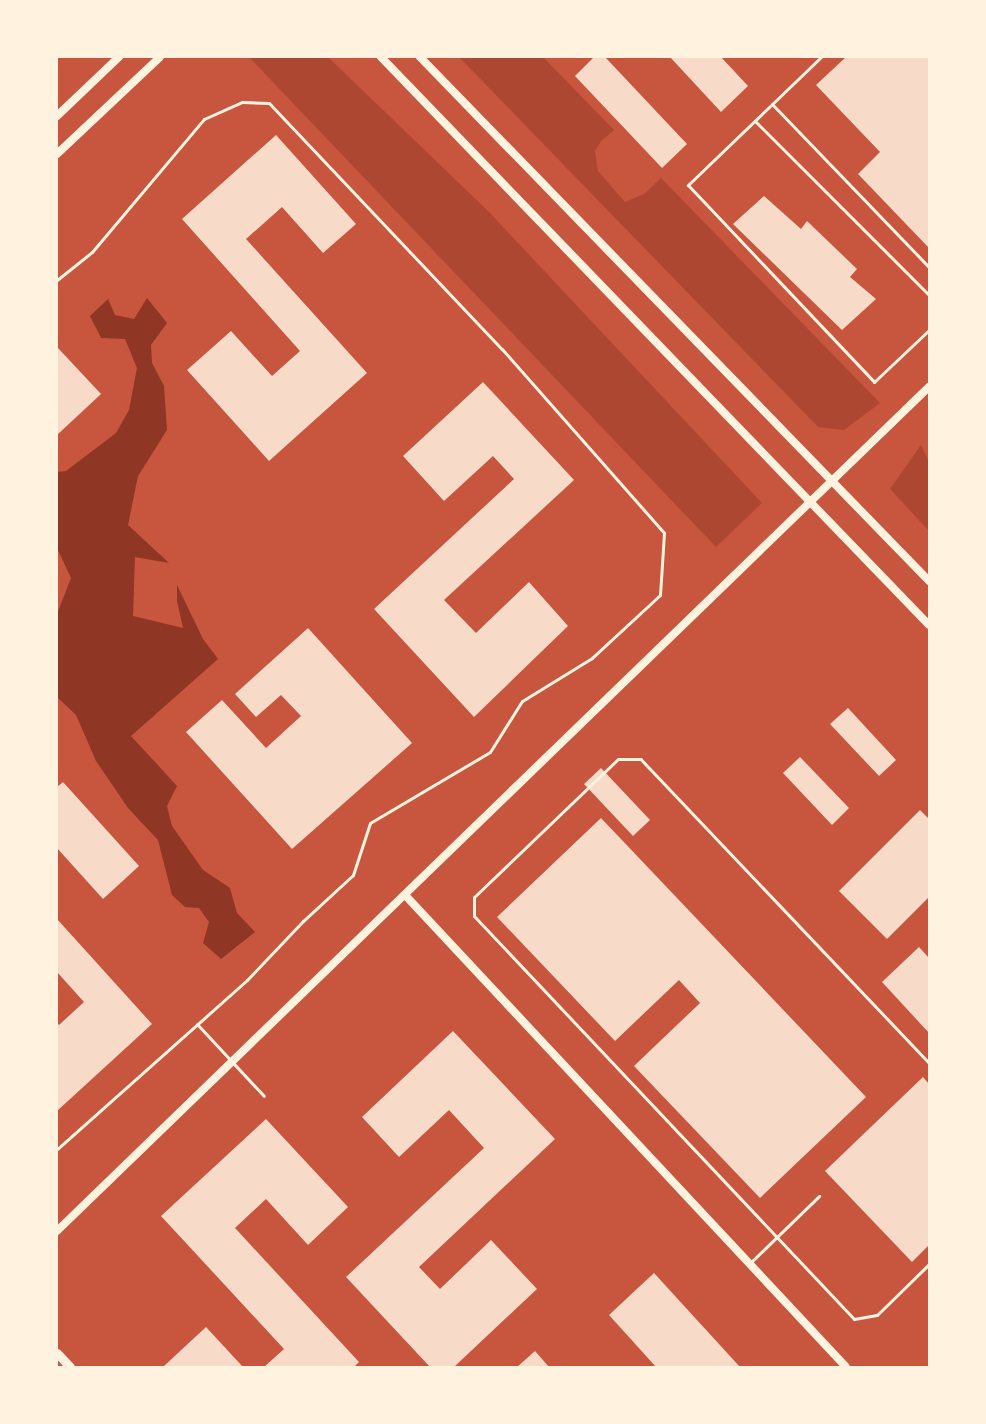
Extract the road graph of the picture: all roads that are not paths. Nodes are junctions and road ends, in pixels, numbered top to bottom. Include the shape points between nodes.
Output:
1 (119, 57) edge
2 (160, 57) edge
3 (381, 57) edge
4 (420, 57) edge
5 (821, 57) edge
6 (772, 104) junction
7 (57, 116) edge
8 (755, 121) junction
9 (57, 154) edge
10 (929, 267) edge
11 (57, 280) edge
12 (929, 295) edge
13 (929, 330) edge
14 (929, 387) edge
15 (831, 481) junction
16 (810, 504) junction
17 (929, 582) edge
18 (929, 625) edge
19 (405, 895) junction
20 (197, 1024) junction
21 (232, 1062) junction
22 (929, 1063) edge
23 (264, 1096) dead end
24 (57, 1149) edge
25 (819, 1196) dead end
26 (57, 1231) edge
27 (777, 1235) junction
28 (749, 1263) junction
29 (929, 1264) edge
30 (57, 1353) edge
31 (70, 1367) edge
32 (846, 1367) edge

1 - 7 main road
2 - 9 main road
3 - 16 main road
4 - 15 main road
5 - 6 lane
6 - 8 lane
6 - 10 lane
8 - 12 lane
8 - 13 lane via 688,185 874,382
11 - 20 lane via 92,252 204,119 242,102 269,103 502,349 664,533 660,595 592,658 522,701 490,752 369,823 353,875
14 - 15 street
15 - 16 street
15 - 17 main road
16 - 18 main road
16 - 19 street
19 - 21 street
19 - 28 street
20 - 21 lane
20 - 24 lane
21 - 23 lane
21 - 26 street
22 - 27 lane via 641,759 618,759 474,897 474,916
25 - 27 lane
27 - 28 lane
27 - 29 lane via 854,1319 877,1315
28 - 32 street
30 - 31 main road

